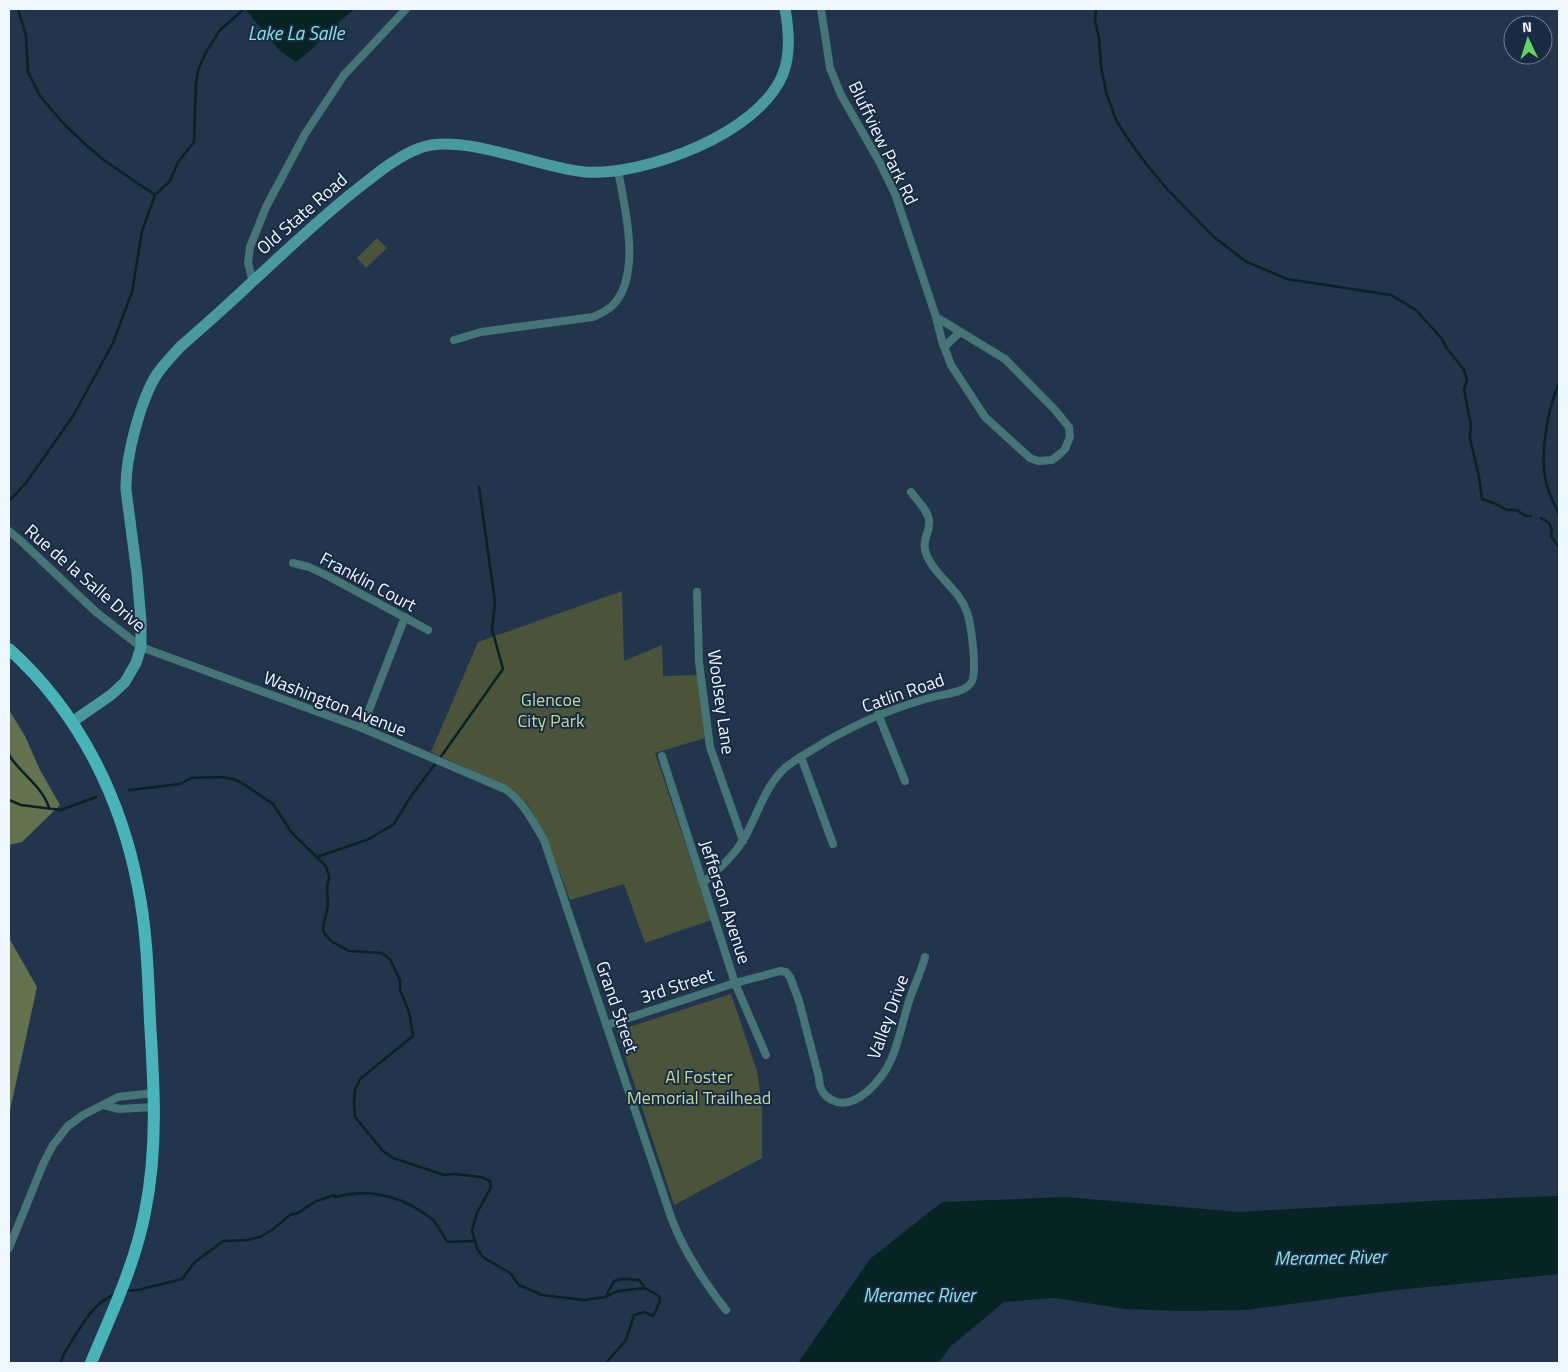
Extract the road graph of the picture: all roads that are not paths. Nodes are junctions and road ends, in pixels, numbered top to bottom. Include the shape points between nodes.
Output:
1 (406, 9) edge
2 (785, 9) edge
3 (821, 9) edge
4 (618, 171) junction
5 (253, 282) junction
6 (936, 317) junction
7 (960, 332) junction
8 (454, 340) dead end
9 (944, 347) junction
10 (911, 492) dead end
11 (9, 532) edge
12 (293, 563) dead end
13 (697, 592) dead end
14 (404, 617) junction
15 (428, 630) dead end
16 (141, 647) junction
17 (9, 649) edge
18 (878, 714) junction
19 (72, 722) junction
20 (362, 728) junction
21 (662, 756) dead end
22 (802, 757) junction
23 (905, 781) dead end
24 (516, 796) joint
25 (743, 841) junction
26 (834, 844) dead end
27 (703, 882) junction
28 (925, 957) dead end
29 (786, 972) joint
30 (735, 983) junction
31 (607, 1025) junction
32 (766, 1055) dead end
33 (154, 1093) junction
34 (103, 1106) junction
35 (154, 1107) junction
36 (9, 1248) edge
37 (726, 1310) dead end
38 (91, 1363) edge

1 - 5 street via 344,75 305,134 266,207 250,247 248,263
2 - 4 street, Old State Road via 786,64 779,82 756,111 741,124 709,141 649,164
3 - 6 street, Bluffview Park Rd via 830,68 841,95 895,194
4 - 5 street, Old State Road via 570,170 457,145 425,146 392,163 332,208
4 - 8 street via 629,262 624,286 613,305 593,317 481,332
5 - 16 street, Old State Road via 167,362 151,386 135,431 126,480 138,582
6 - 7 street, Bluffview Park Rd
6 - 9 street, Bluffview Park Rd
7 - 9 street
7 - 9 street, Bluffview Park Rd via 1005,359 1055,410 1069,427 1070,437 1065,449 1052,460 1030,458 985,417 962,383
10 - 18 street, Catlin Road via 929,518 924,543 928,558 967,611 974,677 966,687
11 - 16 street, Rue de la Salle Drive via 96,612
12 - 14 street, Franklin Court via 328,576
13 - 25 street, Woolsey Lane via 699,662 710,747
14 - 15 street, Franklin Court
14 - 20 street
16 - 19 street, Old State Road via 125,682
16 - 20 street, Washington Avenue
17 - 19 main road via 34,674
18 - 22 street, Catlin Road
18 - 23 street
19 - 33 main road via 111,793 133,862 145,942
20 - 24 street, Washington Avenue
21 - 27 street, Jefferson Avenue
22 - 25 street, Catlin Road via 786,767 769,788
22 - 26 street
24 - 31 street, Grand Street via 544,840
25 - 27 street, Catlin Road via 734,854
27 - 30 street, Jefferson Avenue
28 - 29 street, Valley Drive via 891,1061 868,1091 850,1102 832,1100 819,1086 799,1001
29 - 30 street, 3rd Street
30 - 31 street, 3rd Street
30 - 32 street, Jefferson Avenue
31 - 37 street, Grand Street via 681,1242
33 - 34 street via 118,1097
33 - 35 main road
34 - 35 street via 119,1109
34 - 36 street via 68,1126 53,1146
35 - 38 main road via 151,1176 139,1239

